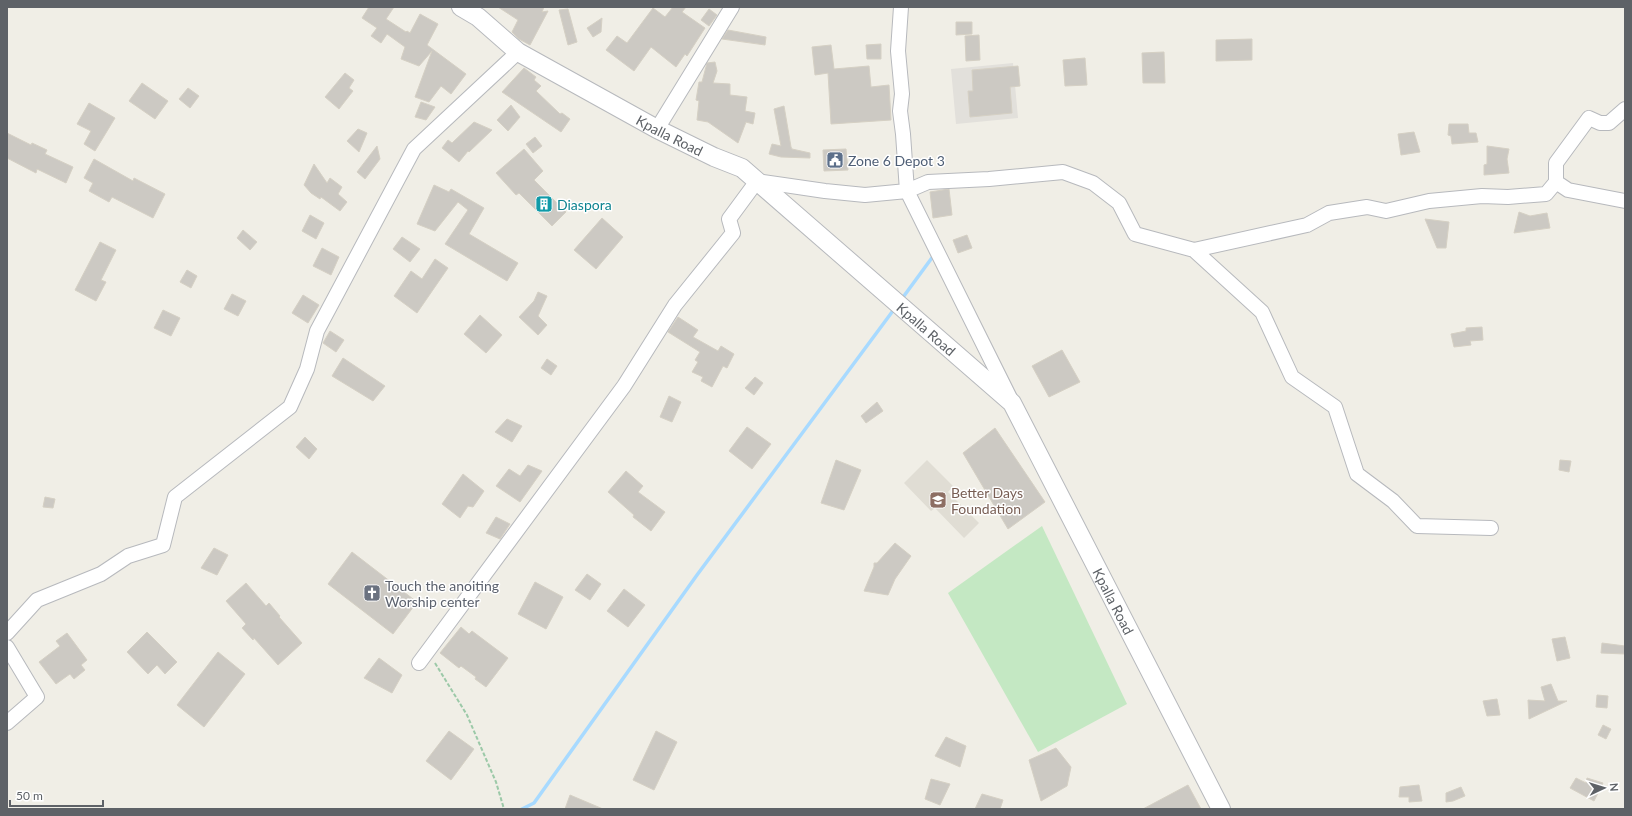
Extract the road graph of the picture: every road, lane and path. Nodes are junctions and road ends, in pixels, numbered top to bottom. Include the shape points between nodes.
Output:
1 (461, 7) edge
2 (732, 7) edge
3 (900, 7) edge
4 (518, 52) junction
5 (1625, 108) edge
6 (657, 129) junction
7 (757, 181) junction
8 (1556, 182) junction
9 (907, 191) junction
10 (1625, 201) edge
11 (1194, 250) junction
12 (1012, 403) junction
13 (1491, 528) dead end
14 (7, 633) edge
15 (7, 648) edge
16 (428, 652) junction
17 (419, 664) dead end
18 (7, 723) edge
19 (504, 809) edge
20 (1221, 809) edge

1 - 4 street, Kpalla Road via 478,17
2 - 6 street
3 - 9 street via 900,111
4 - 6 street, Kpalla Road
4 - 14 street via 414,150 317,331 308,369 290,407 175,497 163,545 128,556 101,574 36,600
5 - 8 street via 1609,123 1590,118 1556,163
6 - 7 street, Kpalla Road via 742,168
7 - 9 street via 865,195
7 - 12 street, Kpalla Road
7 - 16 street via 729,219 733,233 675,305 624,386
8 - 10 street via 1568,190
8 - 11 street via 1546,194 1482,196 1429,201 1386,211 1367,207 1329,213 1306,225
9 - 11 street via 928,182 1063,172 1093,183 1119,203 1135,234
9 - 12 street
11 - 13 street via 1262,312 1292,377 1334,407 1357,474 1393,501 1417,526
12 - 20 street, Kpalla Road
15 - 18 street via 37,697
16 - 17 street
16 - 19 path via 467,715 496,782

